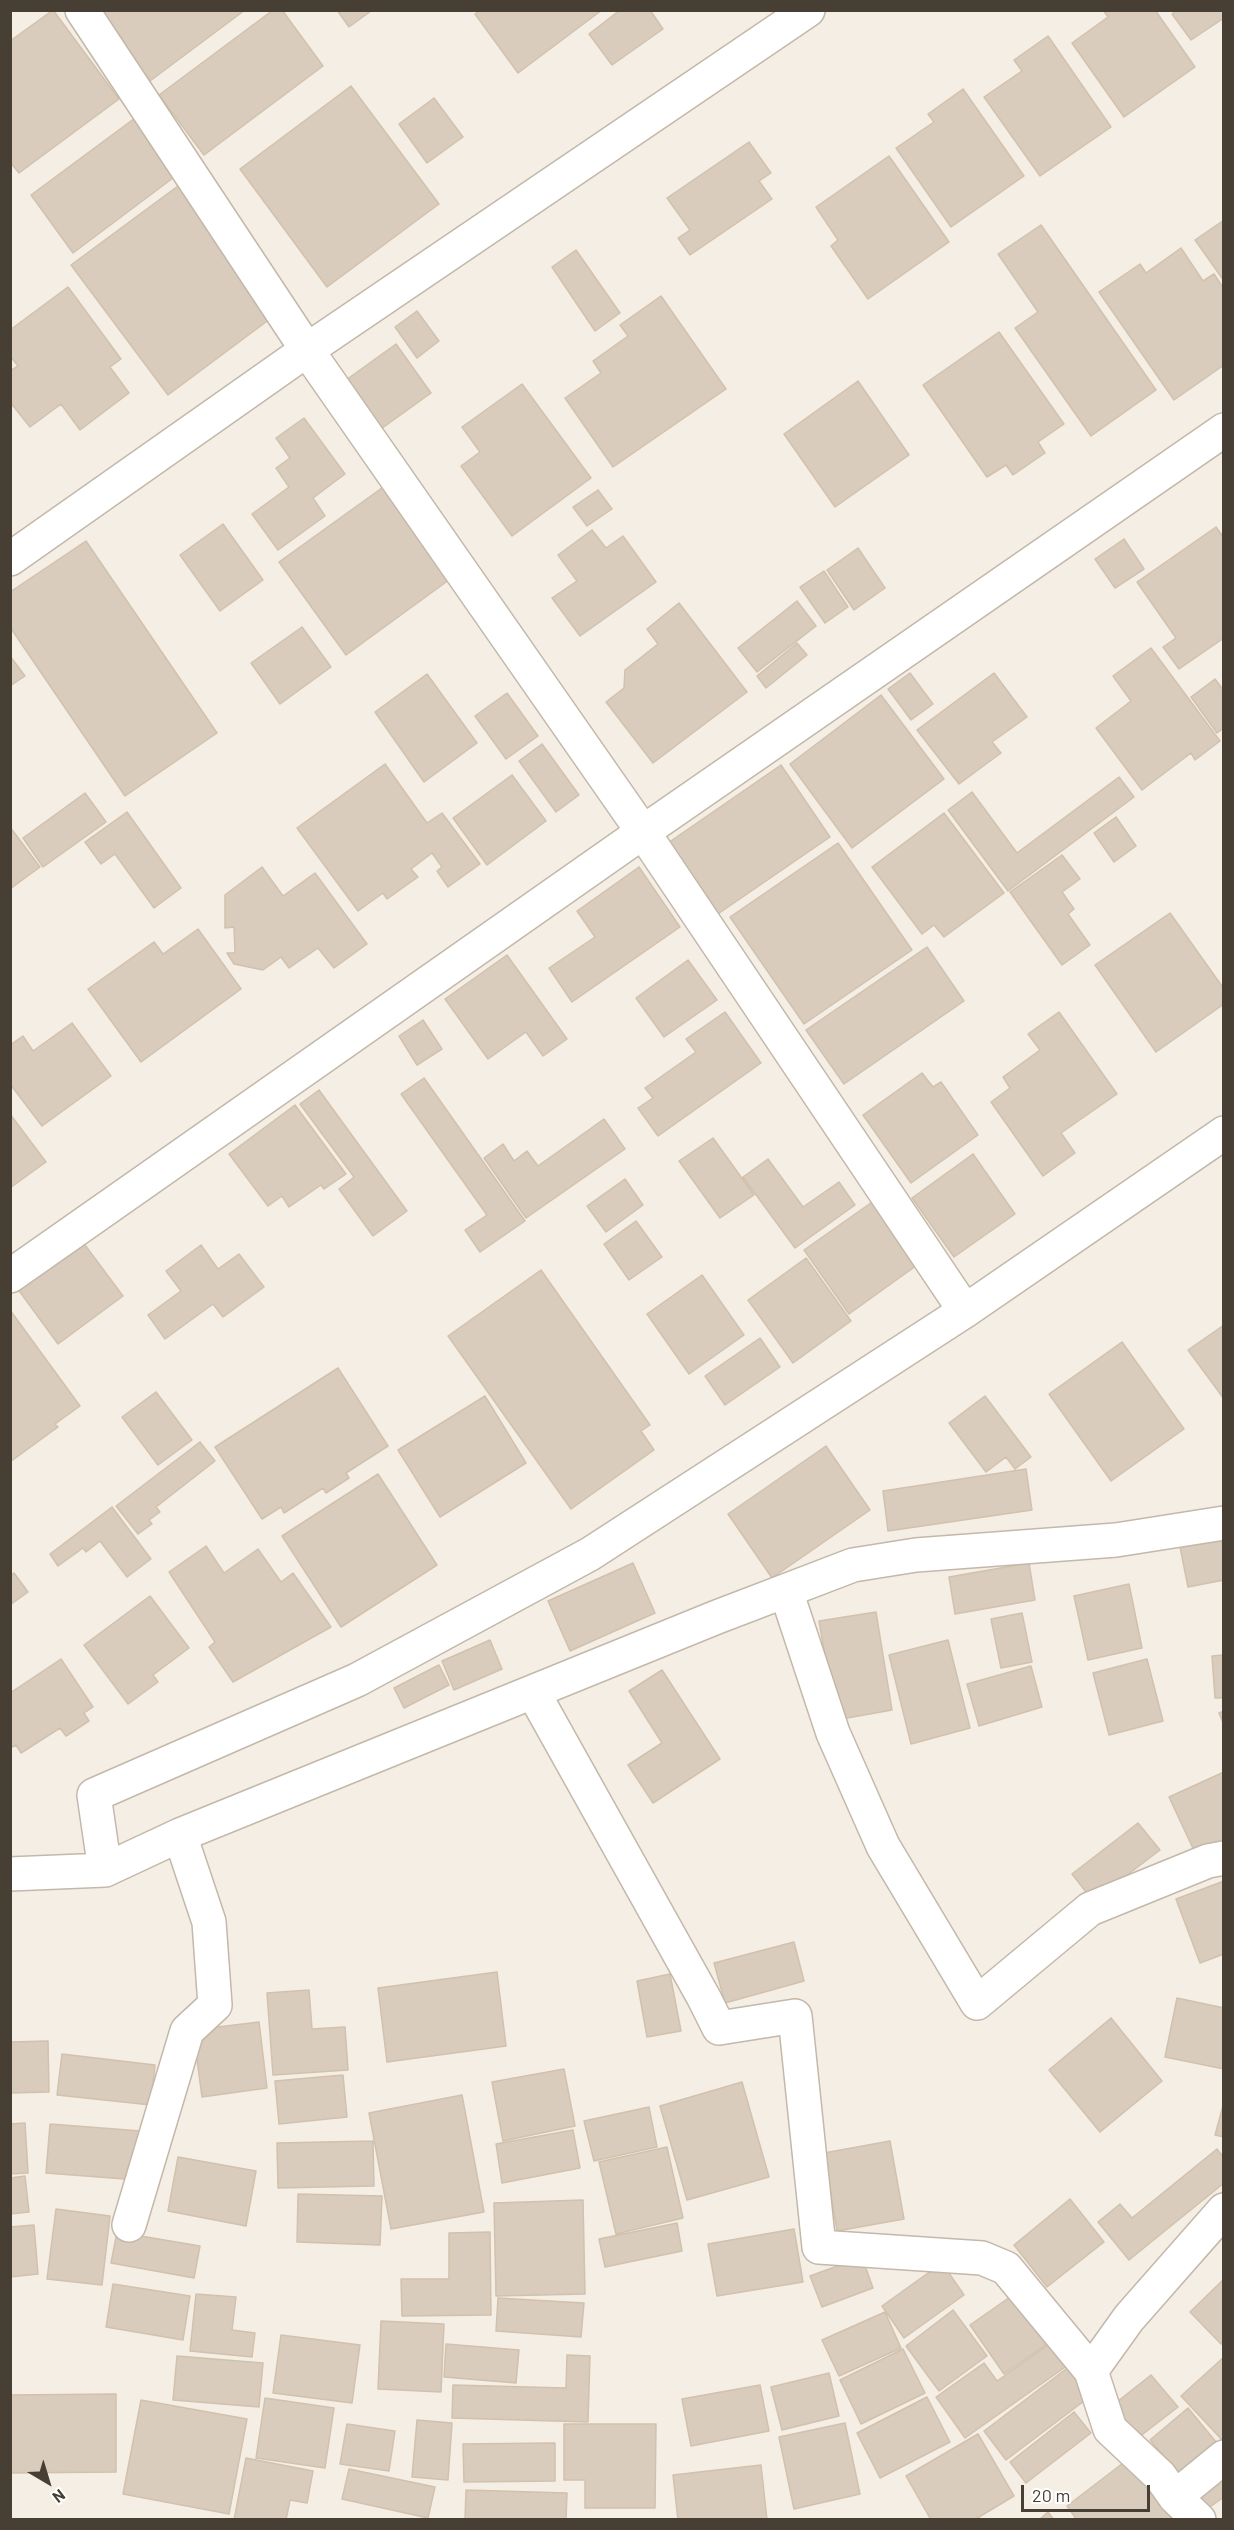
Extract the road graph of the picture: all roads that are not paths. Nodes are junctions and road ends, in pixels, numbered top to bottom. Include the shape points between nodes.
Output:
1 (82, 10) edge
2 (808, 10) edge
3 (307, 350) junction
4 (1224, 430) edge
5 (10, 559) edge
6 (643, 831) junction
7 (1224, 1133) edge
8 (10, 1276) edge
9 (965, 1311) junction
10 (1224, 1523) edge
11 (786, 1591) junction
12 (533, 1692) junction
13 (180, 1835) junction
14 (1224, 1858) edge
15 (105, 1870) junction
16 (11, 1873) edge
17 (1224, 2210) edge
18 (129, 2225) dead end
19 (1091, 2371) junction
20 (1224, 2457) edge
21 (1174, 2497) junction
22 (1199, 2520) edge

1 - 3 street
2 - 3 street
3 - 5 street
3 - 6 street
4 - 6 street
6 - 8 street
6 - 9 street
7 - 9 street
9 - 15 street via 590,1554 357,1680 94,1795
10 - 11 street via 1116,1540 916,1555 853,1565
11 - 12 street
11 - 14 street via 833,1733 883,1846 977,2002 1090,1909
12 - 13 street
12 - 19 street via 719,2028 795,2016 819,2247 982,2258 1006,2268
13 - 15 street
13 - 18 street via 209,1922 215,2005 187,2031
15 - 16 street
17 - 19 street via 1130,2318
19 - 21 street via 1110,2429 1160,2476
20 - 21 street
21 - 22 street

